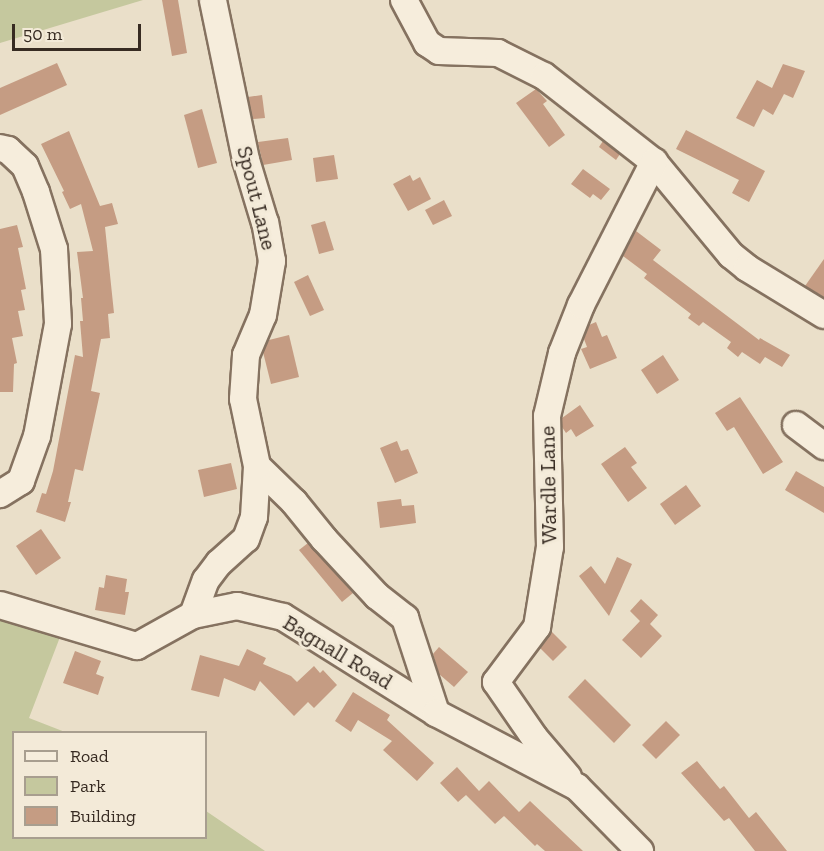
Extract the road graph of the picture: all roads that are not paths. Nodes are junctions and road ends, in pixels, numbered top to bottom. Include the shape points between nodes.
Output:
1 (213, 0) edge
2 (404, 0) edge
3 (0, 148) edge
4 (654, 162) junction
5 (824, 315) edge
6 (796, 424) dead end
7 (824, 446) edge
8 (257, 466) junction
9 (0, 494) edge
10 (0, 605) edge
11 (193, 615) junction
12 (436, 713) junction
13 (577, 787) junction
14 (640, 851) edge

1 - 8 street, Spout Lane via 246,160 272,261 263,315 246,355 243,399
2 - 4 street via 427,43 439,51 498,53 544,76
3 - 9 street via 8,150 25,166 36,192 54,249 58,324 37,436 21,480
4 - 5 street via 730,255
4 - 13 street, Wardle Lane via 581,305 562,353 547,416 550,547 537,627 496,682 534,737
6 - 7 street
8 - 11 street, Spout Lane via 254,517 246,539 206,580
8 - 12 street via 377,596 405,618
10 - 11 street, Bagnall Road via 137,646
11 - 12 street, Bagnall Road via 237,606 283,617
12 - 13 street, Bagnall Road
13 - 14 street, Bagnall Road

